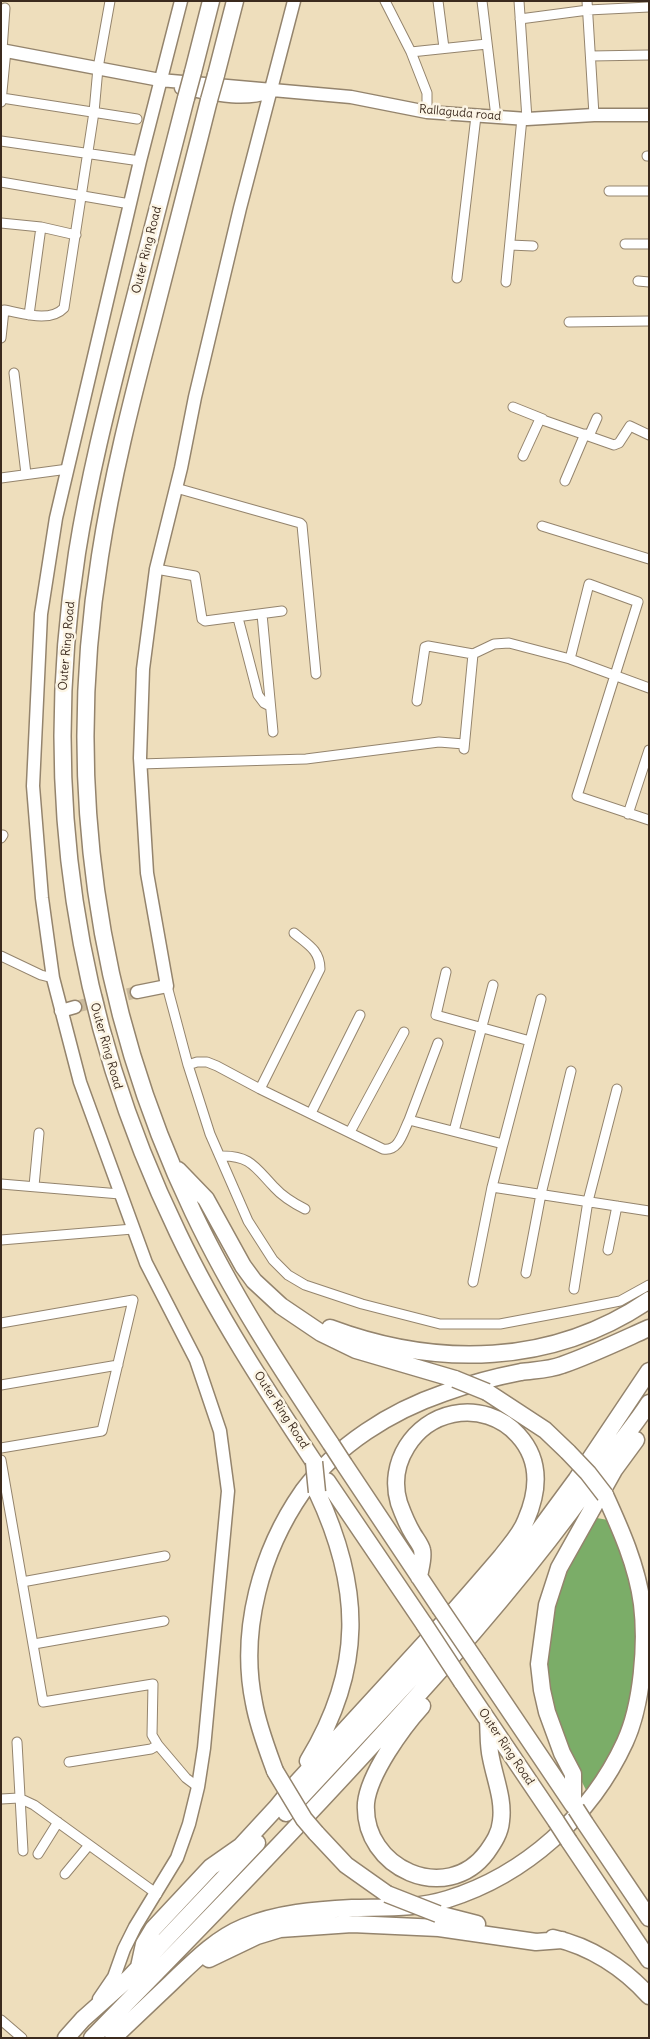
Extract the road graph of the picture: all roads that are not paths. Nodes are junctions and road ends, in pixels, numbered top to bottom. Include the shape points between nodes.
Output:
1 (110, 1) edge
2 (181, 1) edge
3 (211, 1) edge
4 (235, 1) edge
5 (294, 1) edge
6 (385, 1) edge
7 (438, 1) edge
8 (482, 1) edge
9 (519, 1) edge
10 (588, 6) edge
11 (649, 7) edge
12 (5, 8) dead end
13 (520, 18) junction
14 (487, 44) junction
15 (444, 48) junction
16 (3, 50) edge
17 (411, 52) junction
18 (649, 55) edge
19 (592, 56) junction
20 (98, 68) junction
21 (160, 80) junction
22 (272, 91) junction
23 (2, 98) edge
24 (1, 103) edge
25 (94, 112) junction
26 (427, 112) junction
27 (594, 115) junction
28 (649, 115) edge
29 (476, 116) junction
30 (496, 117) junction
31 (524, 118) junction
32 (137, 119) dead end
33 (1, 141) edge
34 (88, 153) junction
35 (140, 161) junction
36 (1, 182) edge
37 (609, 191) dead end
38 (649, 191) edge
39 (82, 196) junction
40 (130, 204) junction
41 (1, 223) edge
42 (41, 227) junction
43 (76, 234) junction
44 (625, 244) dead end
45 (649, 244) edge
46 (510, 245) junction
47 (533, 246) dead end
48 (457, 278) dead end
49 (638, 281) dead end
50 (506, 282) dead end
51 (649, 282) edge
52 (3, 309) edge
53 (29, 315) junction
54 (649, 321) edge
55 (569, 322) dead end
56 (1, 338) edge
57 (14, 373) dead end
58 (513, 407) dead end
59 (597, 418) dead end
60 (543, 419) junction
61 (649, 434) edge
62 (587, 435) junction
63 (523, 456) dead end
64 (68, 469) junction
65 (26, 474) junction
66 (1, 478) edge
67 (565, 481) dead end
68 (176, 488) junction
69 (542, 526) dead end
70 (649, 559) edge
71 (156, 569) junction
72 (282, 611) dead end
73 (262, 614) junction
74 (238, 618) junction
75 (473, 654) junction
76 (570, 659) junction
77 (316, 674) dead end
78 (616, 676) junction
79 (649, 688) edge
80 (417, 701) dead end
81 (270, 706) junction
82 (272, 732) dead end
83 (649, 750) edge
84 (140, 764) junction
85 (628, 814) junction
86 (649, 820) edge
87 (294, 932) dead end
88 (1, 956) edge
89 (446, 972) dead end
90 (53, 978) junction
91 (493, 985) dead end
92 (167, 986) junction
93 (137, 992) tunnel mouth
94 (541, 999) dead end
95 (75, 1007) tunnel mouth
96 (61, 1011) junction
97 (360, 1015) dead end
98 (482, 1027) junction
99 (404, 1032) dead end
100 (530, 1041) junction
101 (438, 1043) dead end
102 (188, 1065) junction
103 (571, 1071) dead end
104 (260, 1088) junction
105 (618, 1089) dead end
106 (311, 1113) junction
107 (409, 1120) junction
108 (454, 1131) junction
109 (350, 1132) junction
110 (40, 1133) dead end
111 (503, 1144) junction
112 (220, 1156) junction
113 (170, 1162) junction
114 (1, 1184) edge
115 (34, 1186) junction
116 (492, 1187) junction
117 (120, 1194) junction
118 (541, 1194) junction
119 (588, 1201) junction
120 (617, 1206) junction
121 (305, 1209) dead end
122 (649, 1211) edge
123 (133, 1229) junction
124 (1, 1240) edge
125 (608, 1250) dead end
126 (526, 1273) dead end
127 (473, 1282) dead end
128 (649, 1285) edge
129 (574, 1289) dead end
130 (649, 1300) edge
131 (1, 1323) edge
132 (649, 1328) edge
133 (336, 1335) junction
134 (118, 1365) junction
135 (649, 1372) edge
136 (1, 1385) edge
137 (649, 1403) edge
138 (649, 1422) edge
139 (1, 1448) edge
140 (1, 1460) edge
141 (614, 1470) junction
142 (582, 1484) junction
143 (322, 1487) junction
144 (165, 1556) dead end
145 (419, 1577) junction
146 (22, 1582) junction
147 (164, 1621) dead end
148 (34, 1644) junction
149 (488, 1721) junction
150 (17, 1742) dead end
151 (158, 1745) junction
152 (69, 1762) dead end
153 (199, 1782) junction
154 (293, 1787) junction
155 (19, 1798) junction
156 (1, 1799) edge
157 (573, 1805) junction
158 (283, 1819) junction
159 (58, 1822) junction
160 (89, 1845) junction
161 (23, 1851) dead end
162 (38, 1854) dead end
163 (64, 1874) dead end
164 (157, 1894) junction
165 (649, 1918) edge
166 (562, 1940) junction
167 (649, 1960) edge
168 (181, 1974) junction
169 (649, 1996) edge
170 (97, 2006) junction
171 (1, 2020) edge
172 (22, 2038) edge
173 (66, 2038) edge
174 (92, 2038) edge
175 (113, 2038) edge

1 - 20 street
2 - 21 street
3 - 143 highway, Outer Ring Road, bridge via 107,407 77,552 66,641 62,778 74,904 102,1036 120,1095 149,1171 179,1236 239,1345 314,1462
4 - 113 highway, Outer Ring Road, bridge via 127,420 100,555 88,643 85,777 96,900 124,1030
5 - 22 street
6 - 17 street
7 - 15 street
8 - 14 street
9 - 13 street
10 - 11 street
10 - 13 street
10 - 19 street
12 - 16 street
13 - 31 street
14 - 15 street
14 - 30 street
15 - 17 street
16 - 20 street, Rallaguda road
16 - 23 street
17 - 26 street via 427,93
18 - 19 street
19 - 27 street
20 - 21 street, Rallaguda road
20 - 25 street
21 - 22 street, Rallaguda road
21 - 35 street
22 - 26 street, Rallaguda road via 351,97
22 - 68 street via 238,217
23 - 24 street
23 - 25 street
25 - 32 street
25 - 34 street
26 - 29 street, Rallaguda road
27 - 28 street, Rallaguda road
27 - 31 street, Rallaguda road
29 - 30 street, Rallaguda road
29 - 48 street
30 - 31 street, Rallaguda road
31 - 46 street
33 - 34 street
34 - 35 street
34 - 39 street
35 - 40 street
36 - 39 street
37 - 38 street
39 - 40 street
39 - 43 street
40 - 64 street
41 - 42 street
42 - 43 street
42 - 53 street
43 - 53 street via 64,308 51,316
44 - 45 street
46 - 47 street
46 - 50 street
49 - 51 street
52 - 53 street
52 - 56 street
54 - 55 street
57 - 65 street
58 - 60 street
59 - 62 street
60 - 62 street
60 - 63 street via 538,422
61 - 62 street via 630,426 614,445
62 - 67 street
64 - 65 street
64 - 90 street via 56,518 41,614 32,786
65 - 66 street
68 - 71 street
68 - 77 street via 302,525
69 - 70 street
71 - 74 street via 195,576 205,622
71 - 84 street via 143,669
72 - 73 street
73 - 74 street
73 - 81 street
74 - 81 street via 258,695
75 - 76 street via 494,644 509,643
75 - 80 street via 425,647
75 - 84 street via 464,747 439,742 306,759
76 - 78 street
76 - 78 street via 589,584 638,602
78 - 79 street
78 - 85 street via 577,796
81 - 82 street
83 - 85 street
84 - 92 street via 147,873
85 - 86 street
87 - 104 street via 320,958 320,969
88 - 90 street
89 - 98 street via 436,1015
90 - 96 street
91 - 98 street
92 - 93 street
92 - 102 street
94 - 100 street
95 - 96 street
96 - 117 street via 80,1082
97 - 106 street
98 - 100 street
98 - 108 street
99 - 109 street
100 - 111 street
101 - 107 street
102 - 104 street via 197,1062 212,1064
102 - 112 street
103 - 118 street
104 - 106 street
105 - 119 street
106 - 109 street
107 - 108 street
107 - 109 street via 395,1148 390,1150
108 - 111 street
110 - 115 street
111 - 116 street
112 - 121 street via 248,1160 287,1199
112 - 128 street via 248,1221 273,1260 288,1275 305,1285 362,1304 440,1324 500,1324 620,1301
113 - 133 highway via 206,1199 254,1281 308,1325
113 - 145 highway, Outer Ring Road, bridge via 240,1301
114 - 115 street
115 - 117 street
116 - 118 street
116 - 127 street
117 - 123 street
118 - 119 street
118 - 126 street
119 - 120 street
119 - 129 street
120 - 122 street
120 - 125 street
123 - 124 street
123 - 153 street via 146,1263 196,1360 220,1431 228,1491
130 - 133 highway via 580,1336 549,1346 513,1352 472,1355 422,1352
131 - 134 street via 133,1300
132 - 166 highway, bridge via 561,1366 506,1376 444,1393 402,1410 353,1441 324,1467 304,1491 280,1529 260,1582 252,1616 249,1660 254,1703 276,1771 304,1819 346,1865 387,1894 438,1914
133 - 168 highway, bridge via 356,1350 455,1379 487,1392 545,1430 588,1473 605,1496 620,1528 642,1602 645,1638 640,1692 625,1742 593,1795 570,1823 521,1864 448,1899 400,1908 317,1910 269,1919 242,1928 211,1946
134 - 136 street
134 - 139 street via 102,1431
135 - 142 highway
137 - 142 highway
138 - 141 highway
140 - 146 street
141 - 149 highway via 498,1619 416,1712 371,1782 366,1804 368,1826 375,1843 390,1861 404,1871 423,1878 461,1873 480,1861 497,1839 501,1803 490,1756
141 - 157 highway via 559,1568 547,1605 543,1631 539,1664 542,1690 550,1720 573,1774
142 - 158 highway via 475,1610
143 - 149 highway, Outer Ring Road, bridge via 424,1624
143 - 154 highway via 346,1574 350,1635 346,1671 336,1706
144 - 146 street
145 - 154 highway via 422,1551 398,1500 398,1463 404,1449 432,1421 446,1416 465,1412 484,1414 502,1422 526,1444 533,1459 536,1490 522,1529 477,1586
145 - 157 highway, Outer Ring Road, bridge
146 - 148 street
147 - 148 street
148 - 151 street via 43,1702 153,1684 152,1735
149 - 167 highway, Outer Ring Road, bridge
150 - 155 street
151 - 152 street via 151,1749
151 - 153 street via 186,1778
153 - 164 street via 177,1858
154 - 158 highway
155 - 156 street
155 - 159 street
155 - 161 street
157 - 165 highway, Outer Ring Road, bridge
158 - 170 highway via 246,1847 211,1867 152,1929 144,1944 139,1967
158 - 174 highway via 259,1865
159 - 160 street
159 - 162 street
160 - 163 street
160 - 164 street
164 - 170 street via 135,1927 114,1977
166 - 168 highway via 536,1942 439,1928 352,1924 280,1929 257,1936
166 - 169 highway via 616,1966
168 - 175 highway
170 - 173 highway
171 - 172 street

